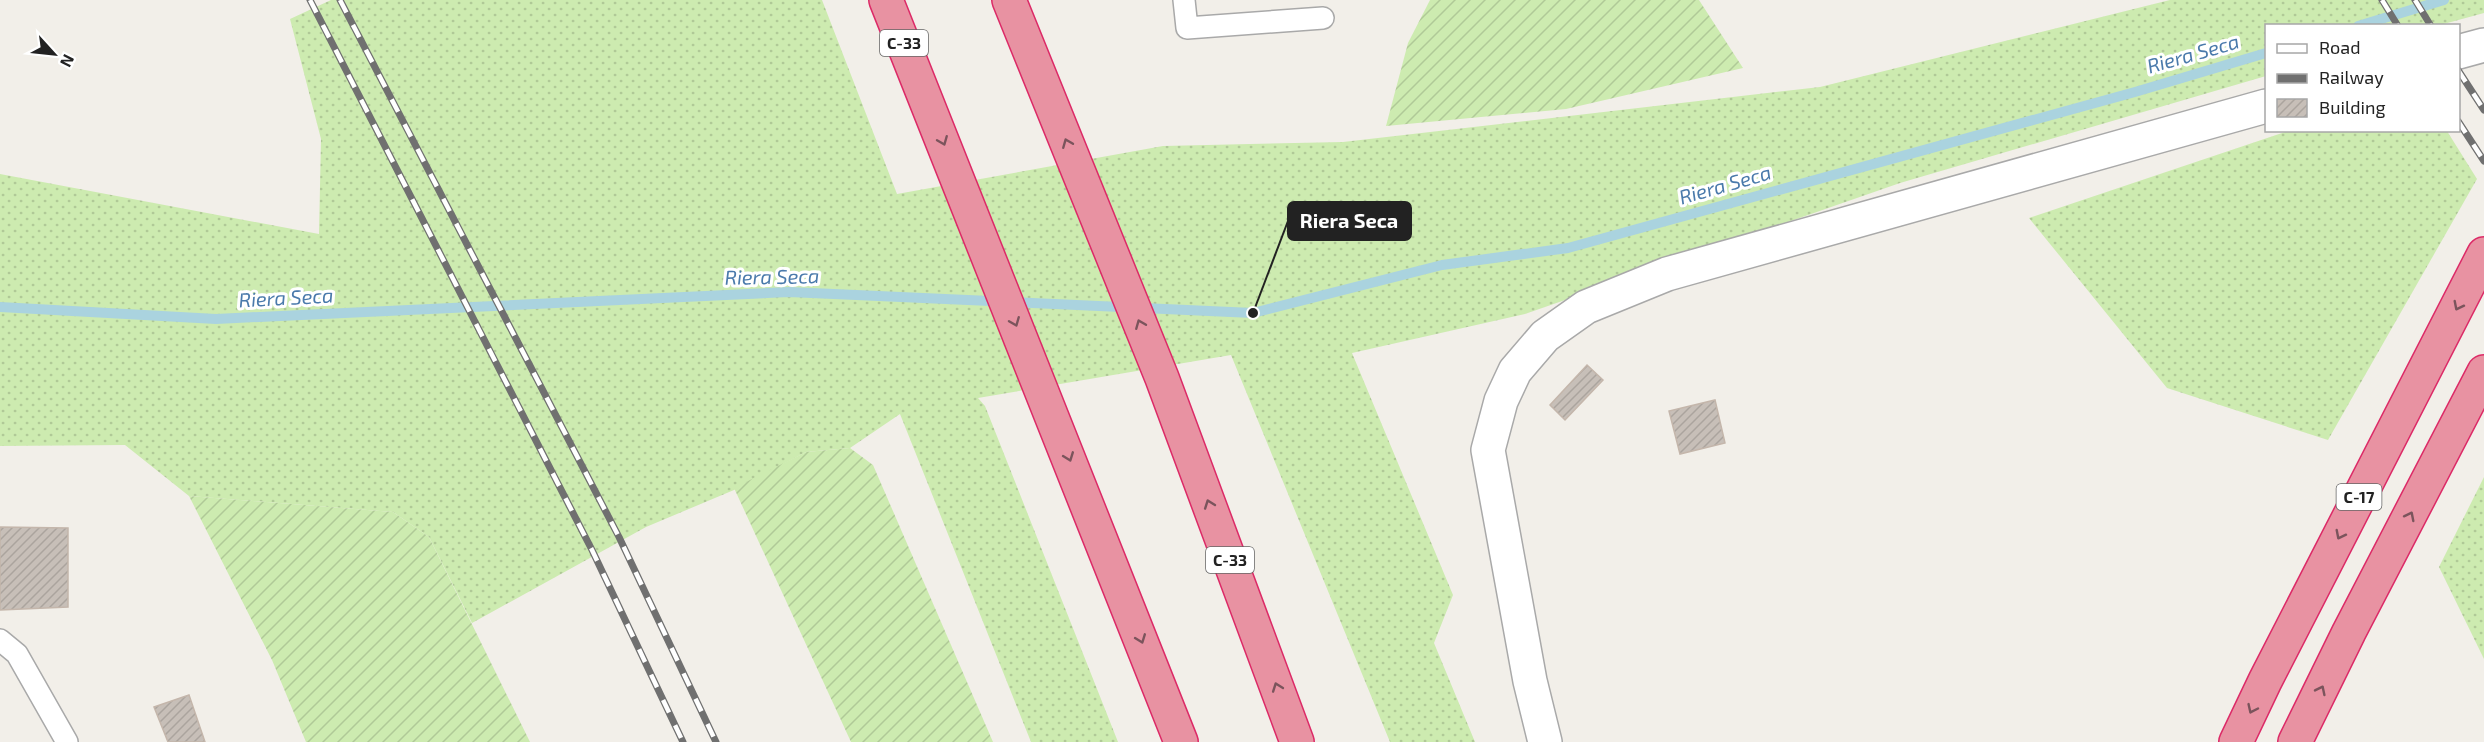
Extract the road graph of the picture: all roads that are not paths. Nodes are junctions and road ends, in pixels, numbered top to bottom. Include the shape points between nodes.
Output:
1 (886, 0) edge
2 (1009, 0) edge
3 (1184, 0) edge
4 (1323, 18) dead end
5 (2484, 45) edge
6 (2460, 51) edge
7 (2265, 106) edge
8 (2484, 254) edge
9 (2484, 372) edge
10 (0, 640) edge
11 (67, 742) edge
12 (1181, 742) edge
13 (1297, 742) edge
14 (1545, 742) edge
15 (2236, 742) edge
16 (2295, 742) edge

1 -> 12 highway, C-33
13 -> 2 highway, C-33 via 1162,378
3 - 4 lane via 1187,28
5 - 6 street
7 - 14 street via 1667,274 1586,307 1545,336 1515,371 1488,450 1530,681
8 -> 15 highway, C-17
16 -> 9 highway
10 - 11 lane via 16,654

